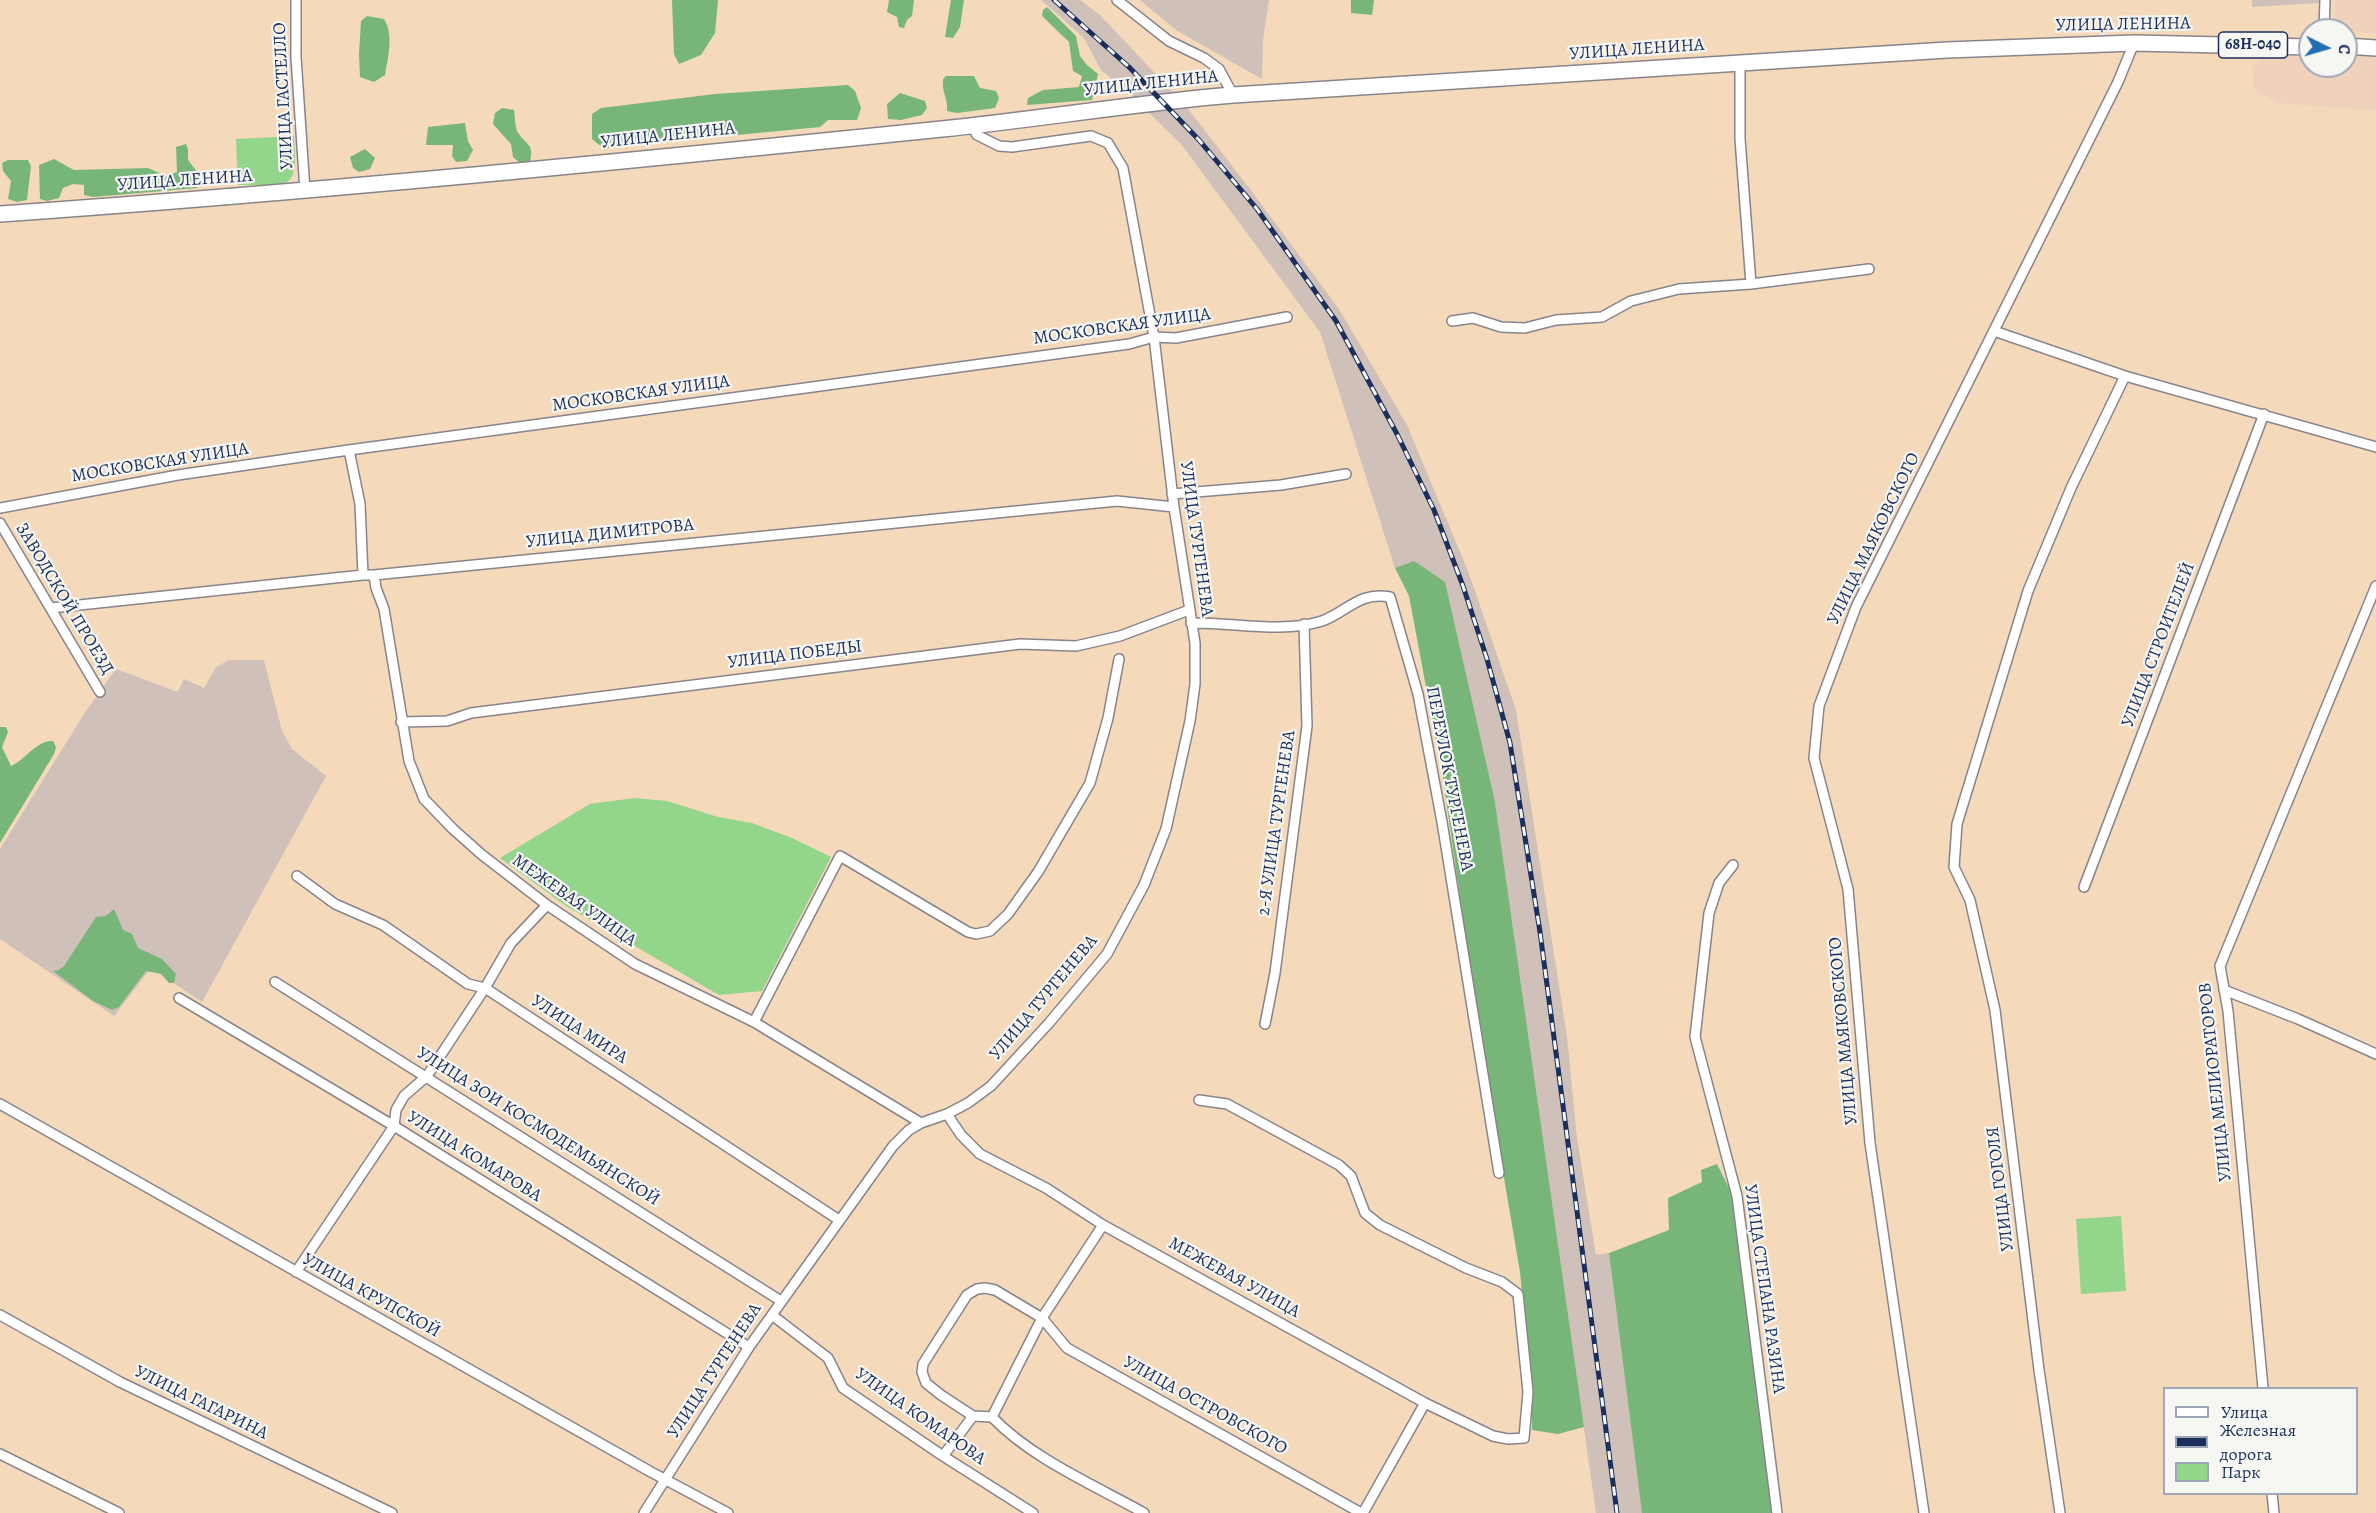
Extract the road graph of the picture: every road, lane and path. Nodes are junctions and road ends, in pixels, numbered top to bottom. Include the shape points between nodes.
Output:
1 (296, 0) edge
2 (1117, 0) edge
3 (2325, 0) edge
4 (2324, 18) edge
5 (2133, 43) junction
6 (2298, 47) edge
7 (2358, 47) edge
8 (2376, 48) edge
9 (1740, 64) junction
10 (1233, 95) junction
11 (972, 125) junction
12 (305, 191) junction
13 (0, 214) edge
14 (1869, 269) dead end
15 (1751, 284) junction
16 (1287, 317) dead end
17 (1452, 321) dead end
18 (1994, 331) junction
19 (1154, 337) junction
20 (2125, 376) junction
21 (2264, 414) junction
22 (2376, 447) edge
23 (349, 450) junction
24 (1346, 474) dead end
25 (1172, 494) junction
26 (1174, 507) junction
27 (0, 508) edge
28 (0, 523) edge
29 (363, 575) junction
30 (374, 576) junction
31 (2376, 586) edge
32 (51, 609) junction
33 (1189, 610) junction
34 (1191, 623) junction
35 (1304, 624) junction
36 (1119, 659) dead end
37 (100, 692) dead end
38 (401, 722) junction
39 (1733, 865) dead end
40 (297, 876) dead end
41 (2084, 887) dead end
42 (547, 905) junction
43 (276, 982) dead end
44 (485, 988) junction
45 (2224, 990) junction
46 (179, 998) dead end
47 (754, 1022) junction
48 (1265, 1024) dead end
49 (2376, 1053) edge
50 (427, 1076) junction
51 (1199, 1100) dead end
52 (0, 1104) edge
53 (947, 1114) junction
54 (921, 1123) junction
55 (394, 1126) junction
56 (1499, 1173) dead end
57 (839, 1220) junction
58 (1103, 1225) junction
59 (296, 1272) junction
60 (781, 1301) junction
61 (0, 1315) edge
62 (772, 1315) junction
63 (1042, 1318) junction
64 (749, 1347) junction
65 (2263, 1387) edge
66 (1425, 1403) junction
67 (973, 1416) junction
68 (992, 1417) junction
69 (0, 1454) edge
70 (943, 1456) junction
71 (664, 1478) junction
72 (2272, 1495) edge
73 (118, 1513) edge
74 (392, 1513) edge
75 (644, 1513) edge
76 (728, 1513) edge
77 (1033, 1513) edge
78 (1144, 1513) edge
79 (1362, 1513) edge
80 (1777, 1513) edge
81 (1923, 1513) edge
82 (2060, 1513) edge
83 (2274, 1513) edge

1 - 12 street, УЛИЦА ГАСТЕЛЛО
2 - 10 street via 1169,41 1219,69
3 - 4 street
5 - 6 main road, УЛИЦА ЛЕНИНА / 68Н-040
5 - 9 main road, УЛИЦА ЛЕНИНА
5 - 18 street, УЛИЦА МАЯКОВСКОГО via 2118,82
7 - 8 main road
9 - 10 main road, УЛИЦА ЛЕНИНА
9 - 15 street via 1740,139
10 - 11 main road, УЛИЦА ЛЕНИНА
11 - 12 main road, УЛИЦА ЛЕНИНА
11 - 19 street, УЛИЦА ТУРГЕНЕВА via 977,135 999,146 1091,136 1108,143 1122,168
12 - 13 main road, УЛИЦА ЛЕНИНА
14 - 15 street
15 - 17 street via 1678,289 1631,301 1602,317 1556,320 1525,328 1501,327 1473,318
16 - 19 street, МОСКОВСКАЯ УЛИЦА via 1176,338
18 - 20 street
18 - 81 street, УЛИЦА МАЯКОВСКОГО via 1856,607 1819,706 1814,758 1848,889 1870,1143
19 - 23 street, МОСКОВСКАЯ УЛИЦА via 1129,344
19 - 25 street, УЛИЦА ТУРГЕНЕВА
20 - 21 street
20 - 82 street, УЛИЦА ГОГОЛЯ via 2071,488 2028,591 1957,824 1954,867 1970,900 1995,1010
21 - 22 street
21 - 41 street, УЛИЦА СТРОИТЕЛЕЙ
23 - 27 street, МОСКОВСКАЯ УЛИЦА via 178,475
23 - 29 street via 360,504
24 - 25 street via 1281,485
25 - 26 street, УЛИЦА ТУРГЕНЕВА
26 - 30 street, УЛИЦА ДИМИТРОВА via 1117,501
26 - 33 street, УЛИЦА ТУРГЕНЕВА
28 - 32 street, ЗАВОДСКОЙ ПРОЕЗД
29 - 30 street, УЛИЦА ДИМИТРОВА
29 - 32 street, УЛИЦА ДИМИТРОВА
30 - 38 street, МЕЖЕВАЯ УЛИЦА via 384,609
31 - 45 street, УЛИЦА МЕЛИОРАТОРОВ via 2220,966
32 - 37 street, ЗАВОДСКОЙ ПРОЕЗД
33 - 34 street, УЛИЦА ТУРГЕНЕВА
33 - 38 street, УЛИЦА ПОБЕДЫ via 1120,636 1076,646 1020,644 471,713 447,721
34 - 35 street, ПЕРЕУЛОК ТУРГЕНЕВА via 1255,627
34 - 53 street, УЛИЦА ТУРГЕНЕВА via 1196,662 1190,721 1166,829 1144,885 1107,954 1050,1023 991,1086
35 - 48 street, 2-Я УЛИЦА ТУРГЕНЕВА via 1307,726
35 - 56 street, ПЕРЕУЛОК ТУРГЕНЕВА via 1336,614 1362,599 1390,597 1420,705
36 - 47 street via 1090,783 1038,872 1008,914 990,931 968,932 840,856
38 - 42 street, МЕЖЕВАЯ УЛИЦА via 424,799 481,854
39 - 80 street, УЛИЦА СТЕПАНА РАЗИНА via 1719,883 1709,913 1695,1037 1737,1196
40 - 44 street, УЛИЦА МИРА via 335,904 383,925 468,984
42 - 44 street via 512,943
42 - 47 street, МЕЖЕВАЯ УЛИЦА via 635,964
43 - 50 street, УЛИЦА ЗОИ КОСМОДЕМЬЯНСКОЙ
44 - 50 street
44 - 57 street, УЛИЦА МИРА
45 - 49 street
45 - 65 street, УЛИЦА МЕЛИОРАТОРОВ
46 - 55 street, УЛИЦА КОМАРОВА
47 - 54 street, МЕЖЕВАЯ УЛИЦА
50 - 55 street via 404,1096 396,1110
50 - 60 street, УЛИЦА ЗОИ КОСМОДЕМЬЯНСКОЙ
51 - 66 street, МЕЖЕВАЯ УЛИЦА via 1227,1104 1338,1165 1351,1176 1365,1213 1380,1225 1502,1282 1518,1294 1528,1392 1524,1438 1493,1436
52 - 59 street, УЛИЦА КРУПСКОЙ
53 - 54 street, УЛИЦА ТУРГЕНЕВА
53 - 58 street, МЕЖЕВАЯ УЛИЦА via 980,1154 1046,1188
54 - 57 street, УЛИЦА ТУРГЕНЕВА via 893,1146
55 - 59 street
55 - 64 street, УЛИЦА КОМАРОВА
57 - 60 street, УЛИЦА ТУРГЕНЕВА
58 - 63 street
58 - 66 street, МЕЖЕВАЯ УЛИЦА
59 - 71 street, УЛИЦА КРУПСКОЙ
60 - 62 street, УЛИЦА ТУРГЕНЕВА
61 - 74 street, УЛИЦА ГАГАРИНА via 120,1382
62 - 64 street, УЛИЦА ТУРГЕНЕВА
62 - 70 street, УЛИЦА КОМАРОВА via 828,1358 843,1388
63 - 67 street, УЛИЦА ОСТРОВСКОГО via 994,1290 977,1289 967,1296 923,1364 922,1372 926,1383
63 - 68 street
63 - 79 street, УЛИЦА ОСТРОВСКОГО via 1067,1347
64 - 71 street, УЛИЦА ТУРГЕНЕВА
66 - 79 street
67 - 68 street
67 - 70 street
68 - 78 street via 1054,1463
69 - 73 street
70 - 77 street, УЛИЦА КОМАРОВА
71 - 75 street, УЛИЦА ТУРГЕНЕВА
71 - 76 street, УЛИЦА КРУПСКОЙ
72 - 83 street

